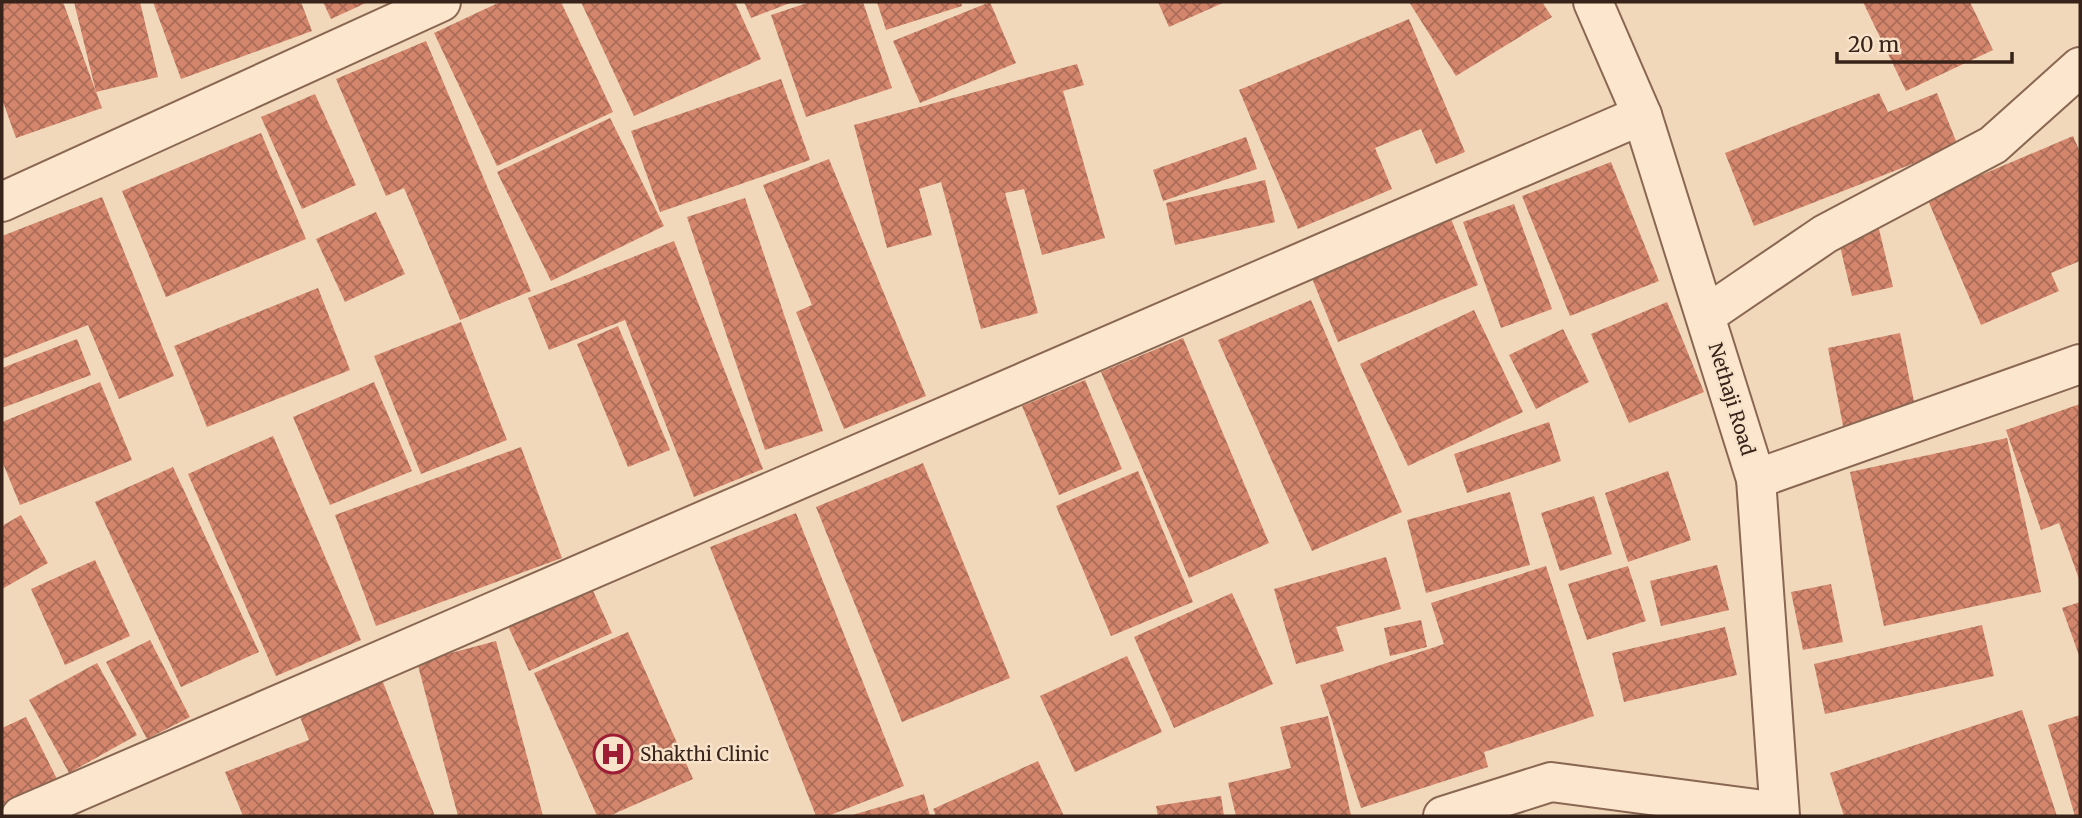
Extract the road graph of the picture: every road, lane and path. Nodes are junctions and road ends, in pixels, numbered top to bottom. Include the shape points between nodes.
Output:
1 (441, 2) edge
2 (1593, 2) edge
3 (2080, 66) edge
4 (1642, 116) junction
5 (2, 202) edge
6 (1706, 315) junction
7 (2080, 364) edge
8 (1756, 479) junction
9 (1780, 814) edge
10 (21, 816) edge
11 (1443, 816) edge

1 - 5 street
2 - 4 street, Nethaji Road
3 - 6 street via 1993,145 1825,234
4 - 6 street, Nethaji Road
4 - 10 street
6 - 8 street, Nethaji Road
7 - 8 street
8 - 9 street, Nethaji Road
9 - 11 street via 1551,782

